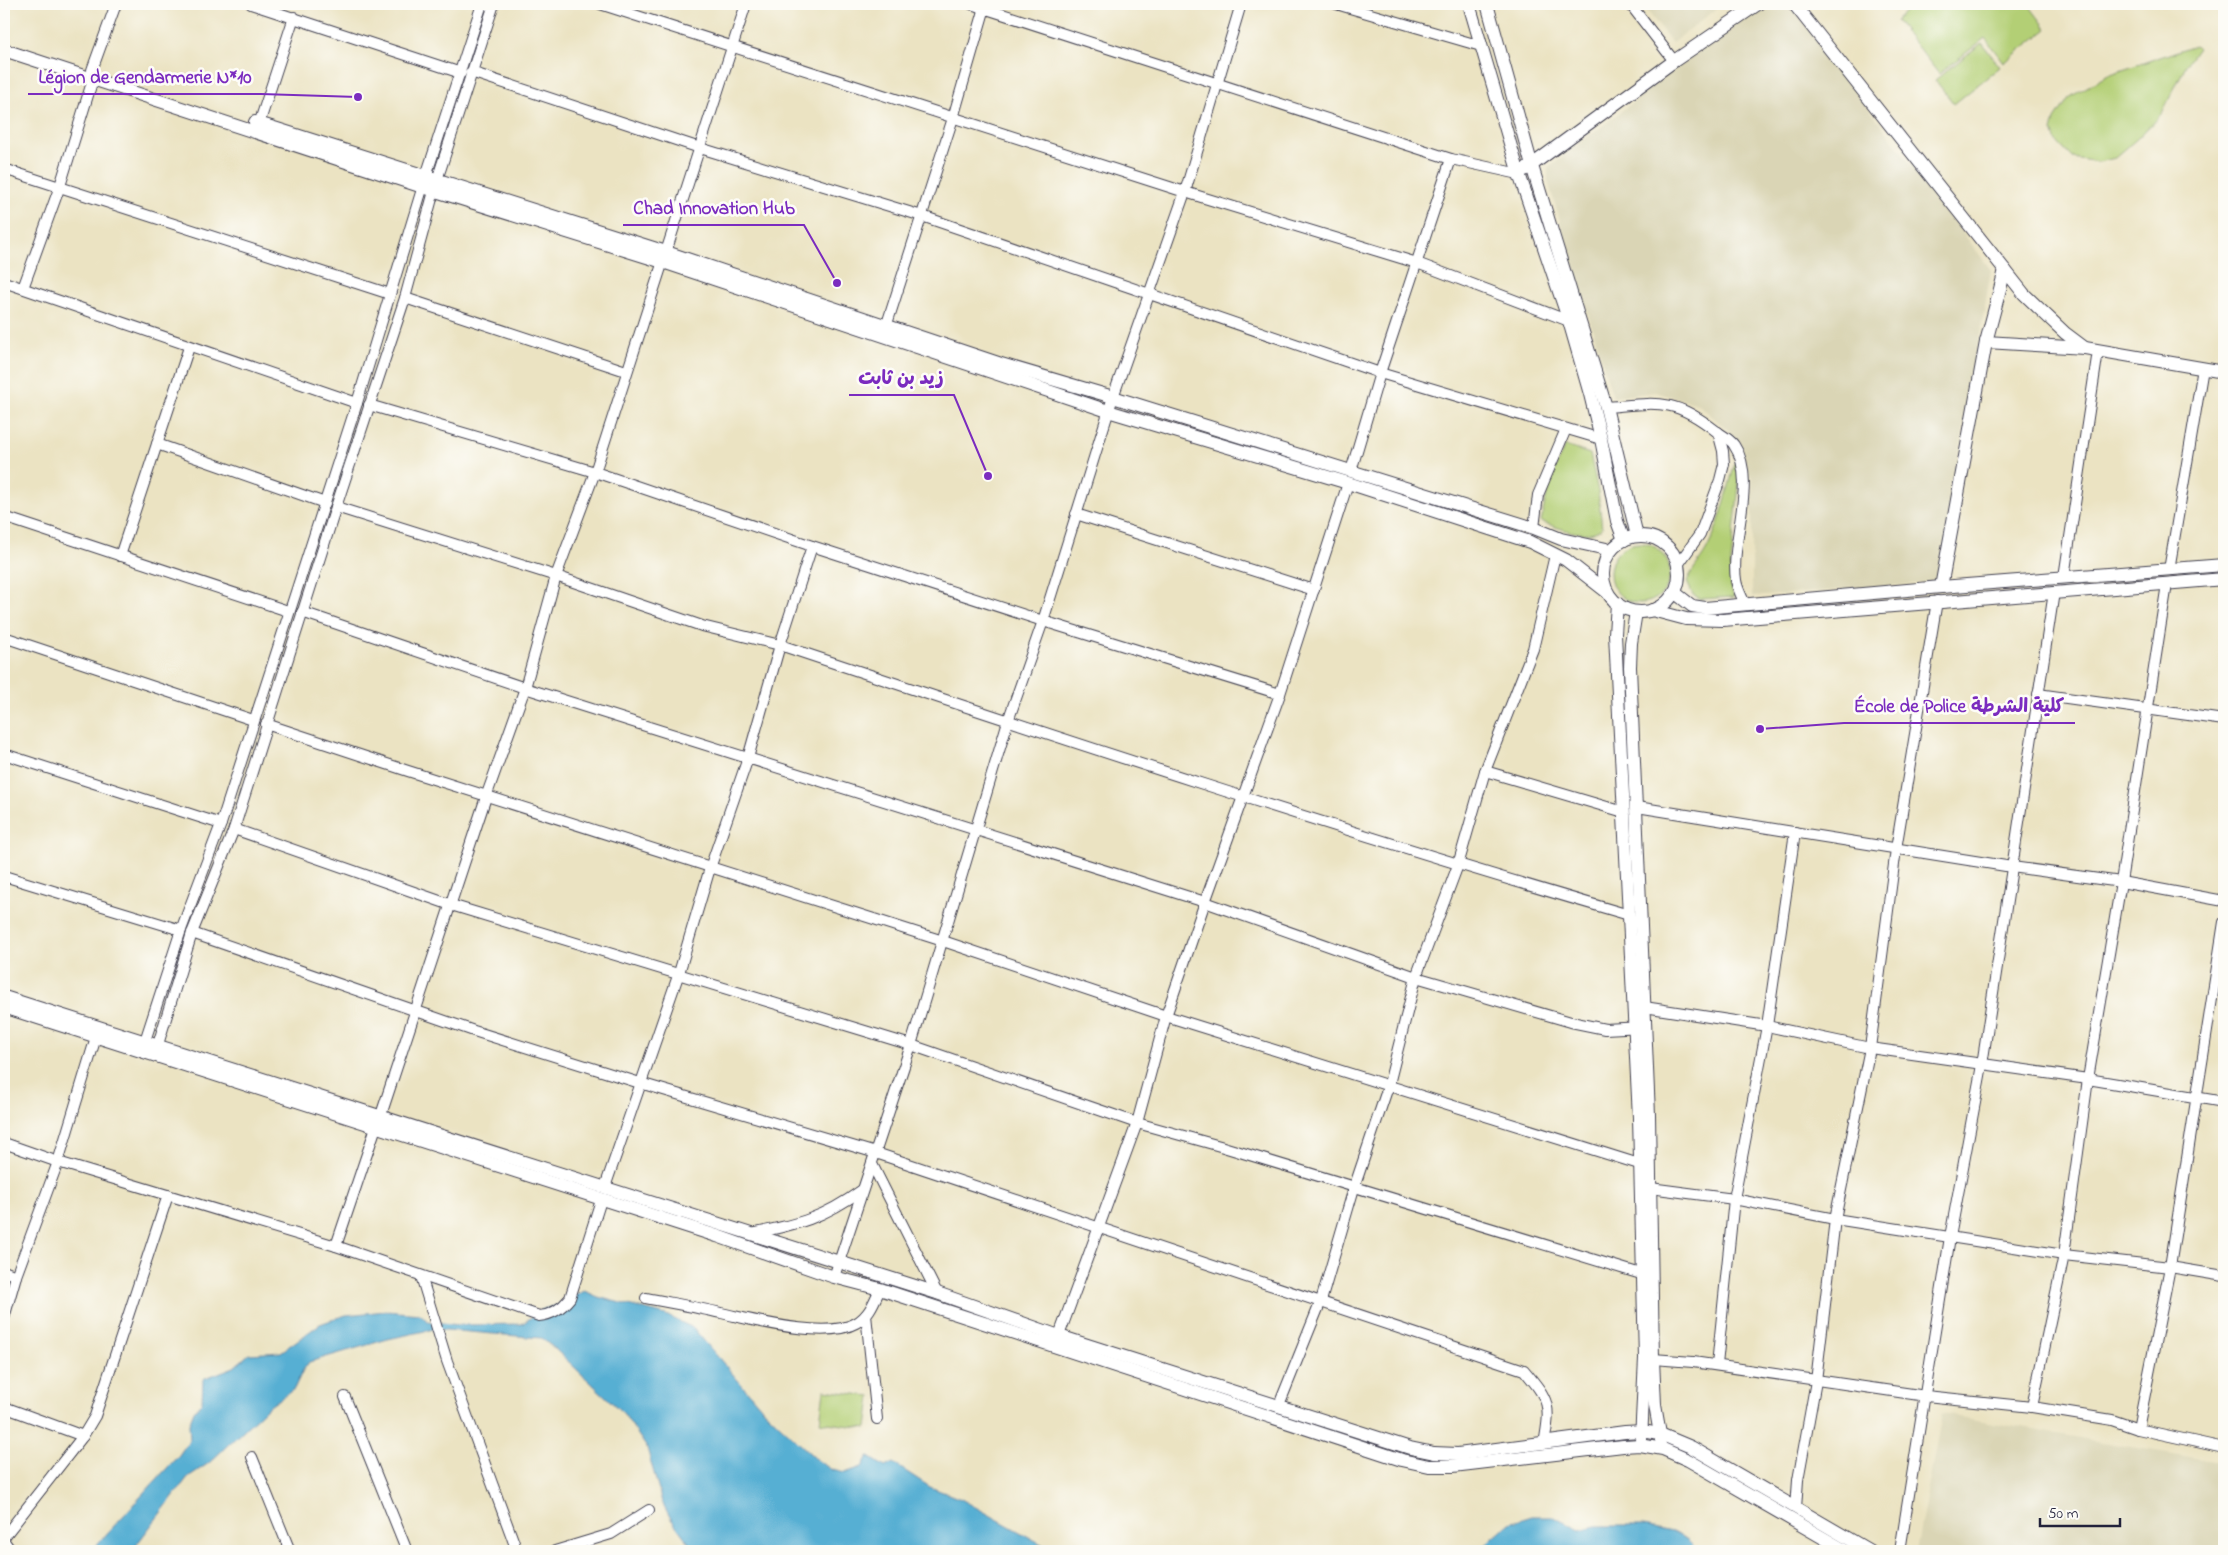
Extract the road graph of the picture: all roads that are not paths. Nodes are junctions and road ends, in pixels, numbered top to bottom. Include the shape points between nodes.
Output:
1 (116, 4) edge
2 (251, 4) edge
3 (482, 4) edge
4 (494, 4) edge
5 (600, 4) edge
6 (746, 4) edge
7 (972, 4) edge
8 (1241, 4) edge
9 (1336, 4) edge
10 (1469, 4) edge
11 (1487, 4) edge
12 (1630, 4) edge
13 (1758, 4) edge
14 (1794, 4) edge
15 (985, 6) edge
16 (294, 17) junction
17 (4, 42) edge
18 (1481, 46) junction
19 (732, 47) junction
20 (4, 50) edge
21 (1674, 60) junction
22 (466, 72) junction
23 (93, 74) junction
24 (1216, 85) junction
25 (953, 118) junction
26 (259, 124) junction
27 (700, 148) junction
28 (1451, 159) junction
29 (1532, 166) junction
30 (4, 169) edge
31 (1519, 174) junction
32 (430, 183) junction
33 (60, 186) junction
34 (1185, 192) junction
35 (922, 216) junction
36 (665, 257) junction
37 (1417, 263) junction
38 (2005, 270) junction
39 (4, 282) edge
40 (24, 288) junction
41 (390, 294) junction
42 (1150, 294) junction
43 (405, 298) junction
44 (1569, 321) junction
45 (886, 327) junction
46 (1986, 342) junction
47 (189, 347) junction
48 (2085, 348) junction
49 (2098, 351) junction
50 (2203, 368) junction
51 (626, 372) junction
52 (2224, 372) edge
53 (1380, 373) junction
54 (1113, 397) junction
55 (357, 403) junction
56 (369, 405) junction
57 (1606, 407) junction
58 (1108, 411) junction
59 (1566, 429) junction
60 (1718, 432) junction
61 (1601, 439) junction
62 (157, 444) junction
63 (595, 472) junction
64 (1350, 477) junction
65 (324, 503) junction
66 (336, 507) junction
67 (1076, 514) junction
68 (4, 517) edge
69 (1534, 528) junction
70 (1631, 538) junction
71 (812, 546) junction
72 (1611, 550) junction
73 (1555, 555) junction
74 (120, 556) junction
75 (2224, 565) edge
76 (1677, 566) junction
77 (2169, 570) junction
78 (556, 576) junction
79 (2064, 577) junction
80 (2224, 578) edge
81 (2166, 584) junction
82 (1941, 586) junction
83 (1314, 590) junction
84 (1608, 592) junction
85 (1674, 592) junction
86 (2054, 592) junction
87 (1937, 601) junction
88 (1616, 603) junction
89 (1745, 604) junction
90 (1652, 610) junction
91 (288, 611) junction
92 (302, 612) junction
93 (1636, 612) junction
94 (1043, 620) junction
95 (4, 637) edge
96 (780, 645) junction
97 (525, 688) junction
98 (1280, 694) junction
99 (2038, 694) junction
100 (2147, 708) junction
101 (253, 720) junction
102 (2224, 720) edge
103 (1008, 721) junction
104 (266, 724) junction
105 (4, 754) edge
106 (748, 758) junction
107 (1485, 771) junction
108 (486, 797) junction
109 (1242, 797) junction
110 (1637, 807) junction
111 (1624, 812) junction
112 (221, 824) junction
113 (234, 829) junction
114 (976, 831) junction
115 (1795, 832) junction
116 (1896, 849) junction
117 (1458, 865) junction
118 (2012, 867) junction
119 (710, 868) junction
120 (4, 876) edge
121 (2120, 882) junction
122 (2224, 901) edge
123 (1205, 902) junction
124 (451, 905) junction
125 (1629, 915) junction
126 (2224, 922) edge
127 (181, 930) junction
128 (192, 932) junction
129 (942, 941) junction
130 (679, 973) junction
131 (1416, 977) junction
132 (4, 997) edge
133 (1639, 1006) junction
134 (4, 1007) edge
135 (417, 1011) junction
136 (1166, 1016) junction
137 (1767, 1026) junction
138 (1640, 1027) junction
139 (96, 1036) junction
140 (911, 1045) junction
141 (143, 1046) junction
142 (1870, 1048) junction
143 (156, 1050) junction
144 (1982, 1065) junction
145 (2088, 1079) junction
146 (640, 1083) junction
147 (1388, 1084) junction
148 (2198, 1098) junction
149 (2224, 1102) edge
150 (378, 1121) junction
151 (1137, 1123) junction
152 (4, 1143) edge
153 (876, 1153) junction
154 (58, 1162) junction
155 (872, 1164) junction
156 (1639, 1164) junction
157 (605, 1187) junction
158 (1354, 1188) junction
159 (1650, 1188) junction
160 (862, 1190) junction
161 (168, 1195) junction
162 (1734, 1199) junction
163 (601, 1200) junction
164 (634, 1203) junction
165 (1835, 1219) junction
166 (1099, 1227) junction
167 (749, 1234) junction
168 (1950, 1237) junction
169 (336, 1246) junction
170 (2064, 1255) junction
171 (839, 1262) junction
172 (2170, 1267) junction
173 (4, 1271) edge
174 (1641, 1274) junction
175 (16, 1276) junction
176 (421, 1276) junction
177 (2224, 1276) edge
178 (834, 1277) junction
179 (880, 1289) junction
180 (937, 1293) junction
181 (646, 1298) dead end
182 (1321, 1301) junction
183 (866, 1315) junction
184 (4, 1318) edge
185 (1056, 1341) junction
186 (1653, 1359) junction
187 (1717, 1365) junction
188 (1816, 1380) junction
189 (1926, 1396) junction
190 (346, 1397) dead end
191 (1279, 1405) junction
192 (4, 1407) edge
193 (2032, 1407) junction
194 (877, 1419) dead end
195 (2138, 1429) junction
196 (1642, 1431) junction
197 (1660, 1434) junction
198 (83, 1436) junction
199 (1544, 1444) junction
200 (1640, 1445) junction
201 (2224, 1448) edge
202 (1663, 1449) junction
203 (252, 1457) dead end
204 (1796, 1508) junction
205 (649, 1510) dead end
206 (4, 1539) edge
207 (11, 1551) edge
208 (290, 1551) edge
209 (407, 1551) edge
210 (517, 1551) edge
211 (555, 1551) edge
212 (1846, 1551) edge
213 (1870, 1551) edge
214 (1900, 1551) edge

1 - 23 street
2 - 16 street
3 - 22 street
4 - 22 street
5 - 19 street
6 - 19 street
7 - 15 street
8 - 24 street
9 - 18 street
10 - 18 street
11 - 29 street
12 - 21 street
13 - 21 street
14 - 38 street
15 - 24 street
15 - 25 street
16 - 22 street
16 - 26 street
17 - 23 street
18 - 31 street
19 - 25 street
19 - 27 street
20 - 23 street
21 - 29 street
22 - 27 street
22 - 32 street
23 - 26 street
23 - 32 street
23 - 33 street
24 - 28 street
24 - 34 street
25 - 34 street
25 - 35 street
26 - 32 street
27 - 35 street
27 - 36 street
28 - 31 street
28 - 37 street
29 - 31 street
29 - 57 street
30 - 33 street
31 - 44 street
32 - 36 street
32 - 41 street
32 - 43 street
33 - 40 street
33 - 41 street
34 - 37 street
34 - 42 street
35 - 42 street
35 - 45 street
36 - 45 street
36 - 51 street
36 - 58 street
37 - 44 street
37 - 53 street
38 - 46 street
38 - 48 street via 2044,314
39 - 40 street
40 - 47 street
41 - 55 street
42 - 53 street
42 - 54 street
43 - 51 street
43 - 56 street
44 - 61 street
45 - 54 street
46 - 48 street
46 - 82 street
47 - 55 street
47 - 62 street
48 - 49 street
49 - 50 street
49 - 79 street
50 - 52 street
50 - 77 street
51 - 63 street
53 - 59 street
53 - 64 street
54 - 58 street
54 - 64 street
55 - 65 street
56 - 63 street
56 - 66 street
57 - 60 street via 1635,403 1666,404 1693,414
57 - 70 street
58 - 64 street
58 - 67 street
59 - 61 street
59 - 69 street via 1538,495
60 - 76 street via 1724,464 1720,480 1700,534
60 - 89 street via 1733,443 1742,467 1743,492 1735,559 1736,580
61 - 70 street via 1617,522
62 - 65 street
62 - 74 street
63 - 71 street
63 - 78 street
64 - 69 street
64 - 73 street via 1530,542
64 - 83 street
65 - 91 street
66 - 78 street
66 - 92 street
67 - 83 street
67 - 94 street
68 - 74 street
69 - 72 street via 1561,539
70 - 72 street
70 - 76 street via 1653,539 1667,547
71 - 94 street
71 - 96 street
72 - 84 street via 1603,571
73 - 84 street
73 - 107 street via 1533,649
74 - 91 street
75 - 77 street
76 - 85 street
77 - 79 street
78 - 96 street via 702,626
78 - 97 street
79 - 82 street
80 - 81 street
81 - 86 street
81 - 100 street
82 - 89 street
83 - 98 street
84 - 88 street
85 - 89 street via 1692,606
85 - 90 street
86 - 87 street
86 - 99 street
87 - 90 street via 1705,620 1670,616
87 - 116 street
88 - 93 street
88 - 111 street
90 - 93 street
91 - 101 street
92 - 97 street
92 - 104 street
93 - 110 street via 1630,667
94 - 98 street
94 - 103 street
95 - 101 street
96 - 103 street
96 - 106 street
97 - 106 street
97 - 108 street
98 - 109 street
99 - 100 street
99 - 118 street
100 - 102 street
100 - 121 street
101 - 112 street
103 - 109 street
103 - 114 street
104 - 108 street
104 - 113 street
105 - 112 street
106 - 114 street
106 - 119 street
107 - 111 street
107 - 117 street
108 - 119 street
108 - 124 street
109 - 117 street
109 - 123 street
110 - 115 street
110 - 133 street
111 - 125 street
112 - 127 street
113 - 124 street
113 - 128 street
114 - 123 street
114 - 129 street
115 - 116 street
115 - 137 street
116 - 118 street
116 - 142 street
117 - 125 street
117 - 131 street
118 - 121 street
118 - 144 street
119 - 129 street
119 - 130 street
120 - 127 street
121 - 122 street
121 - 145 street
123 - 131 street
123 - 136 street
124 - 130 street
124 - 135 street
125 - 133 street
126 - 148 street
127 - 141 street
128 - 135 street
128 - 143 street
129 - 136 street
129 - 140 street
130 - 140 street
130 - 146 street
131 - 138 street via 1571,1022 1604,1029
131 - 147 street
132 - 141 street
133 - 137 street
133 - 138 street
134 - 139 street
135 - 146 street
135 - 150 street
136 - 147 street
136 - 151 street
137 - 142 street
137 - 162 street
138 - 156 street
138 - 159 street
139 - 141 street
139 - 154 street
140 - 151 street
140 - 153 street
141 - 143 street
142 - 144 street
142 - 165 street
143 - 150 street
144 - 145 street
144 - 168 street
145 - 148 street
145 - 170 street
146 - 153 street
146 - 157 street
147 - 156 street
147 - 158 street
148 - 149 street
148 - 172 street
150 - 157 street
150 - 163 street
150 - 169 street
151 - 158 street
151 - 166 street
152 - 154 street
153 - 155 street
153 - 166 street
154 - 161 street
154 - 175 street
155 - 160 street
155 - 180 street
156 - 174 street
157 - 164 street
158 - 174 street
158 - 182 street
159 - 162 street
159 - 186 street
160 - 167 street via 817,1218
160 - 171 street
161 - 169 street
161 - 198 street via 95,1416
162 - 165 street
162 - 187 street
163 - 164 street
163 - 176 street via 570,1298 563,1307 547,1316
164 - 167 street
164 - 178 street
165 - 168 street
165 - 188 street
166 - 182 street
166 - 185 street
167 - 171 street
168 - 170 street
168 - 189 street
169 - 176 street
170 - 172 street
170 - 193 street
171 - 178 street
171 - 180 street
172 - 177 street
172 - 195 street
173 - 175 street
174 - 196 street via 1645,1358
175 - 184 street
176 - 210 street
178 - 179 street
179 - 183 street
179 - 185 street
180 - 185 street
181 - 183 street via 749,1320 820,1329 851,1326
182 - 191 street
182 - 199 street via 1524,1370 1547,1400
183 - 194 street
185 - 191 street
185 - 200 street via 1402,1460 1429,1466
186 - 187 street
186 - 197 street
187 - 188 street
188 - 189 street
188 - 204 street
189 - 193 street
189 - 214 street
190 - 209 street
191 - 199 street via 1434,1454
192 - 198 street
193 - 195 street via 2112,1420
195 - 201 street
196 - 197 street
196 - 199 street
196 - 200 street
197 - 202 street
197 - 204 street via 1691,1447
198 - 206 street
200 - 202 street
202 - 212 street via 1722,1479
203 - 208 street
204 - 213 street
205 - 211 street via 611,1534
206 - 207 street

